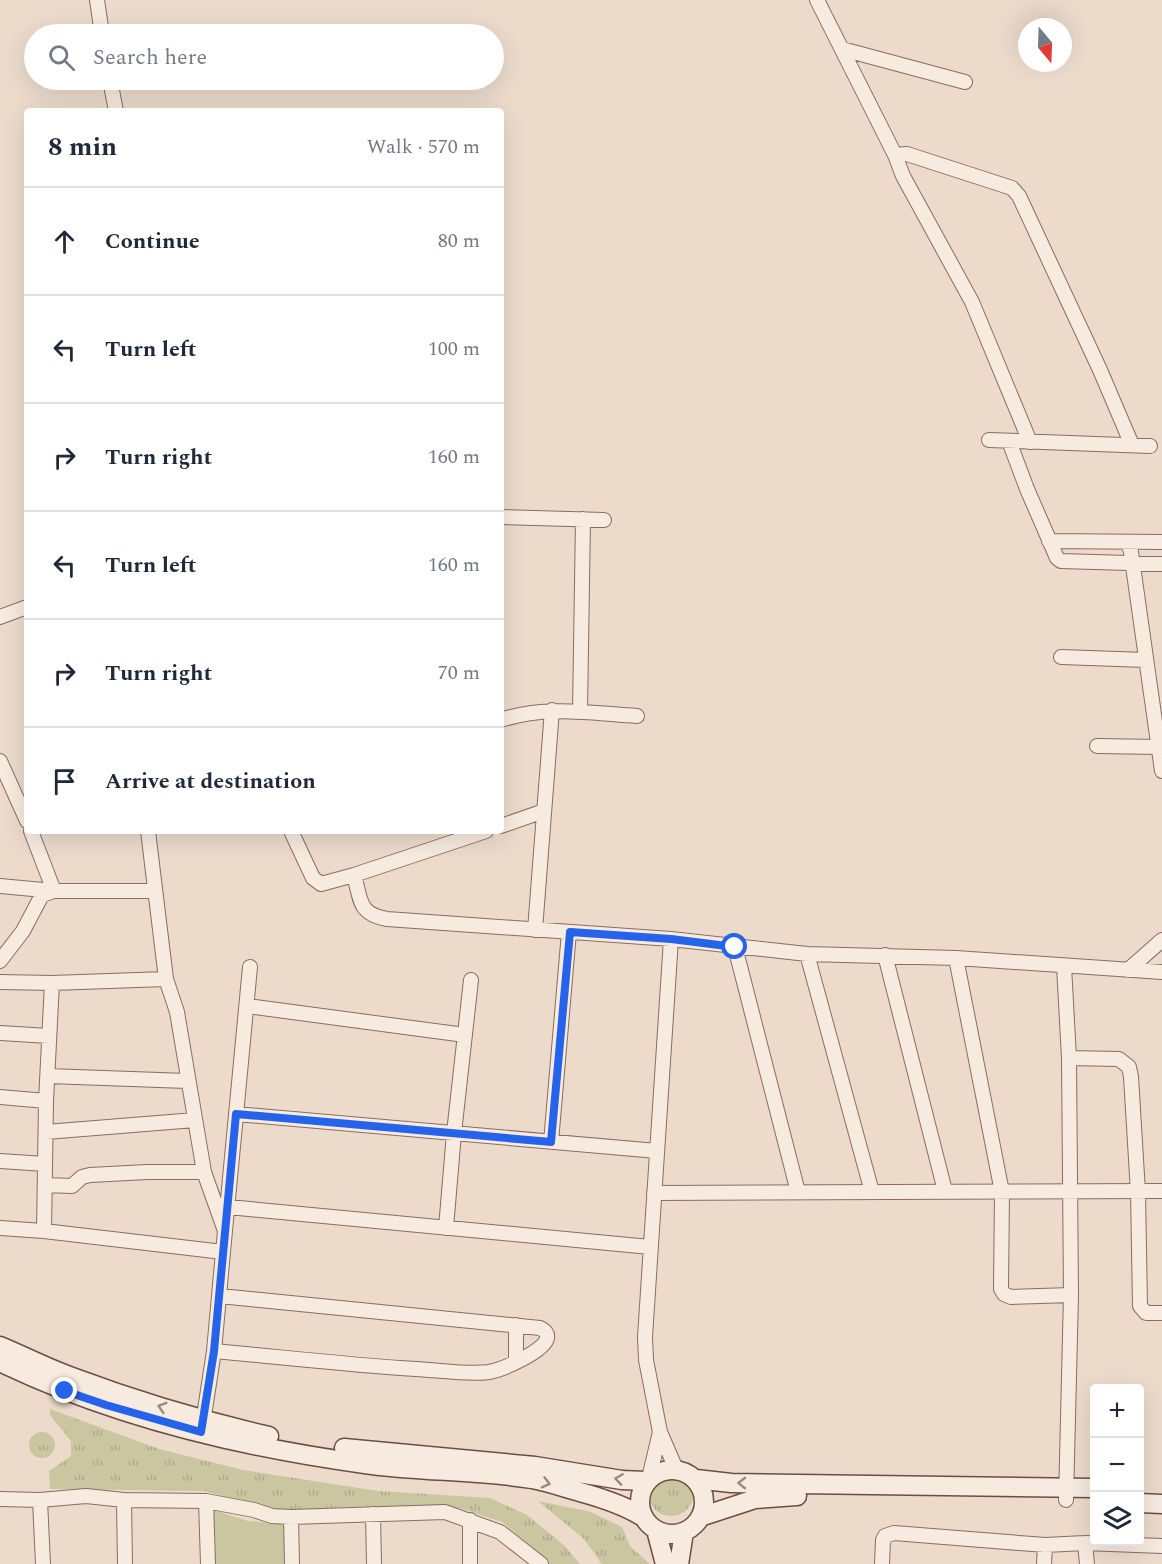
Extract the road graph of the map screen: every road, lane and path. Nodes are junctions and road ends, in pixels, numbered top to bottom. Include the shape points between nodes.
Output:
1 (97, 0) edge
2 (817, 0) edge
3 (101, 24) edge
4 (842, 49) junction
5 (965, 82) dead end
6 (112, 90) edge
7 (115, 108) edge
8 (895, 155) junction
9 (989, 440) dead end
10 (1009, 441) junction
11 (1030, 442) junction
12 (1132, 445) junction
13 (1150, 446) dead end
14 (504, 517) edge
15 (583, 519) junction
16 (604, 520) dead end
17 (1049, 541) junction
18 (1162, 542) edge
19 (1128, 543) junction
20 (1133, 564) junction
21 (1162, 564) edge
22 (24, 608) edge
23 (0, 617) edge
24 (1061, 657) dead end
25 (1146, 660) junction
26 (552, 710) junction
27 (580, 712) junction
28 (637, 716) dead end
29 (504, 719) edge
30 (1097, 746) dead end
31 (1159, 747) junction
32 (0, 761) edge
33 (1162, 771) edge
34 (544, 811) junction
35 (24, 814) edge
36 (504, 825) edge
37 (32, 834) edge
38 (148, 834) edge
39 (292, 834) edge
40 (477, 834) edge
41 (354, 875) junction
42 (0, 886) edge
43 (54, 891) junction
44 (155, 891) junction
45 (535, 930) junction
46 (570, 932) junction
47 (671, 939) junction
48 (1162, 940) edge
49 (735, 947) junction
50 (807, 954) junction
51 (885, 955) junction
52 (956, 958) junction
53 (0, 962) edge
54 (1064, 966) junction
55 (250, 967) dead end
56 (1128, 970) junction
57 (1162, 972) edge
58 (166, 979) junction
59 (471, 980) dead end
60 (0, 982) edge
61 (52, 983) junction
62 (246, 1006) junction
63 (0, 1033) edge
64 (465, 1035) junction
65 (50, 1036) junction
66 (1069, 1058) junction
67 (48, 1076) junction
68 (187, 1081) junction
69 (0, 1097) edge
70 (46, 1101) junction
71 (236, 1114) junction
72 (195, 1120) junction
73 (46, 1132) junction
74 (454, 1133) junction
75 (551, 1142) junction
76 (657, 1151) junction
77 (0, 1161) edge
78 (45, 1164) junction
79 (204, 1172) junction
80 (45, 1185) junction
81 (945, 1191) junction
82 (1162, 1191) edge
83 (798, 1192) junction
84 (872, 1192) junction
85 (1002, 1192) junction
86 (1138, 1192) junction
87 (654, 1193) junction
88 (1070, 1193) junction
89 (228, 1207) junction
90 (0, 1228) edge
91 (446, 1228) junction
92 (44, 1231) junction
93 (225, 1231) junction
94 (650, 1247) junction
95 (223, 1252) junction
96 (1071, 1295) junction
97 (220, 1296) junction
98 (1162, 1313) edge
99 (516, 1325) junction
100 (0, 1346) edge
101 (214, 1351) junction
102 (0, 1362) edge
103 (516, 1362) junction
104 (203, 1426) junction
105 (660, 1432) junction
106 (676, 1469) junction
107 (696, 1479) junction
108 (648, 1480) junction
109 (1090, 1489) edge
110 (1144, 1490) edge
111 (1162, 1491) edge
112 (1066, 1493) junction
113 (0, 1499) edge
114 (40, 1500) junction
115 (124, 1500) junction
116 (1090, 1500) edge
117 (206, 1501) junction
118 (1144, 1503) edge
119 (1162, 1504) edge
120 (373, 1514) junction
121 (291, 1517) junction
122 (700, 1517) junction
123 (470, 1520) junction
124 (649, 1524) junction
125 (684, 1532) junction
126 (1084, 1543) junction
127 (1045, 1545) junction
128 (1162, 1546) edge
129 (43, 1564) edge
130 (125, 1564) edge
131 (208, 1564) edge
132 (292, 1564) edge
133 (374, 1564) edge
134 (470, 1564) edge
135 (541, 1564) edge
136 (665, 1564) edge
137 (679, 1564) edge
138 (882, 1564) edge
139 (1044, 1564) edge
140 (1087, 1564) edge

1 - 3 street
2 - 4 street
4 - 5 street
4 - 8 street
6 - 7 street
8 - 11 street via 972,302
8 - 12 street via 907,154 1012,188 1019,196
9 - 10 street
10 - 11 street
10 - 17 street
11 - 12 street
12 - 13 street
14 - 15 street
15 - 16 street
15 - 27 street
17 - 19 street
17 - 20 street via 1061,561
18 - 19 street
19 - 20 street
20 - 21 street
20 - 25 street
22 - 23 street
24 - 25 street
25 - 31 street
26 - 27 street
26 - 29 street
26 - 34 street
27 - 28 street
30 - 31 street
31 - 33 street
32 - 35 street
34 - 36 street
34 - 45 street
37 - 43 street
38 - 44 street
39 - 41 street via 313,878 321,884
40 - 41 street
41 - 45 street via 364,908 375,917
42 - 43 street
43 - 44 street
43 - 53 street via 42,895 23,931
44 - 58 street
45 - 46 street
46 - 47 street
46 - 75 street
47 - 49 street
47 - 76 street
48 - 56 street
49 - 50 street
49 - 83 street
50 - 51 street
50 - 84 street
51 - 52 street
51 - 81 street
52 - 54 street
52 - 85 street
54 - 56 street
54 - 66 street
55 - 62 street
56 - 57 street
58 - 61 street
58 - 68 street via 177,1012
59 - 64 street
60 - 61 street
61 - 65 street
62 - 64 street
62 - 71 street
63 - 65 street
64 - 74 street
65 - 67 street
66 - 86 street via 1119,1059 1129,1067
66 - 88 street
67 - 68 street
67 - 70 street
68 - 72 street
69 - 70 street
70 - 73 street
71 - 74 street
71 - 89 street
72 - 73 street
72 - 79 street
73 - 78 street
74 - 75 street
74 - 91 street
75 - 76 street
76 - 87 street
77 - 78 street
78 - 80 street
79 - 80 street via 90,1174 72,1186
79 - 93 street
80 - 92 street
81 - 84 street
81 - 85 street
82 - 86 street
83 - 84 street
83 - 87 street
85 - 88 street
85 - 96 street via 1004,1294
86 - 88 street
86 - 98 street via 1140,1306 1146,1313
87 - 94 street
88 - 96 street
89 - 91 street
89 - 93 street
90 - 92 street
91 - 94 street
92 - 95 street
93 - 95 street
94 - 105 street via 645,1348
95 - 97 street
96 - 112 street
97 - 99 street
97 - 101 street
99 - 103 street
99 - 103 street via 540,1328 547,1335 542,1346
104 -> 100 main road
101 - 103 street via 474,1372 501,1369
101 - 104 street
102 - 104 main road via 106,1405
108 -> 104 main road via 365,1451
104 -> 124 main road via 231,1441 366,1464 533,1479 629,1508
105 - 106 street
105 - 108 street
106 - 107 main road
106 - 108 main road via 666,1469
112 -> 107 main road
107 - 122 main road via 704,1498
108 - 124 main road via 640,1492 639,1505
109 - 112 main road
110 - 111 main road
112 - 116 main road
112 - 122 main road via 782,1496 744,1502
113 - 114 street
114 - 115 street via 86,1496
114 - 129 street
115 - 117 street
115 - 130 street
117 - 121 street
117 - 131 street
118 - 119 main road
120 - 121 street
120 - 123 street via 445,1512
120 - 133 street
121 - 132 street
122 - 125 main road
123 - 134 street
123 - 135 street via 500,1532
124 - 125 main road via 665,1533
124 - 136 main road
125 - 137 main road
126 - 127 street
126 - 128 street
126 - 140 street
127 - 138 street via 894,1533 885,1536
127 - 139 street

